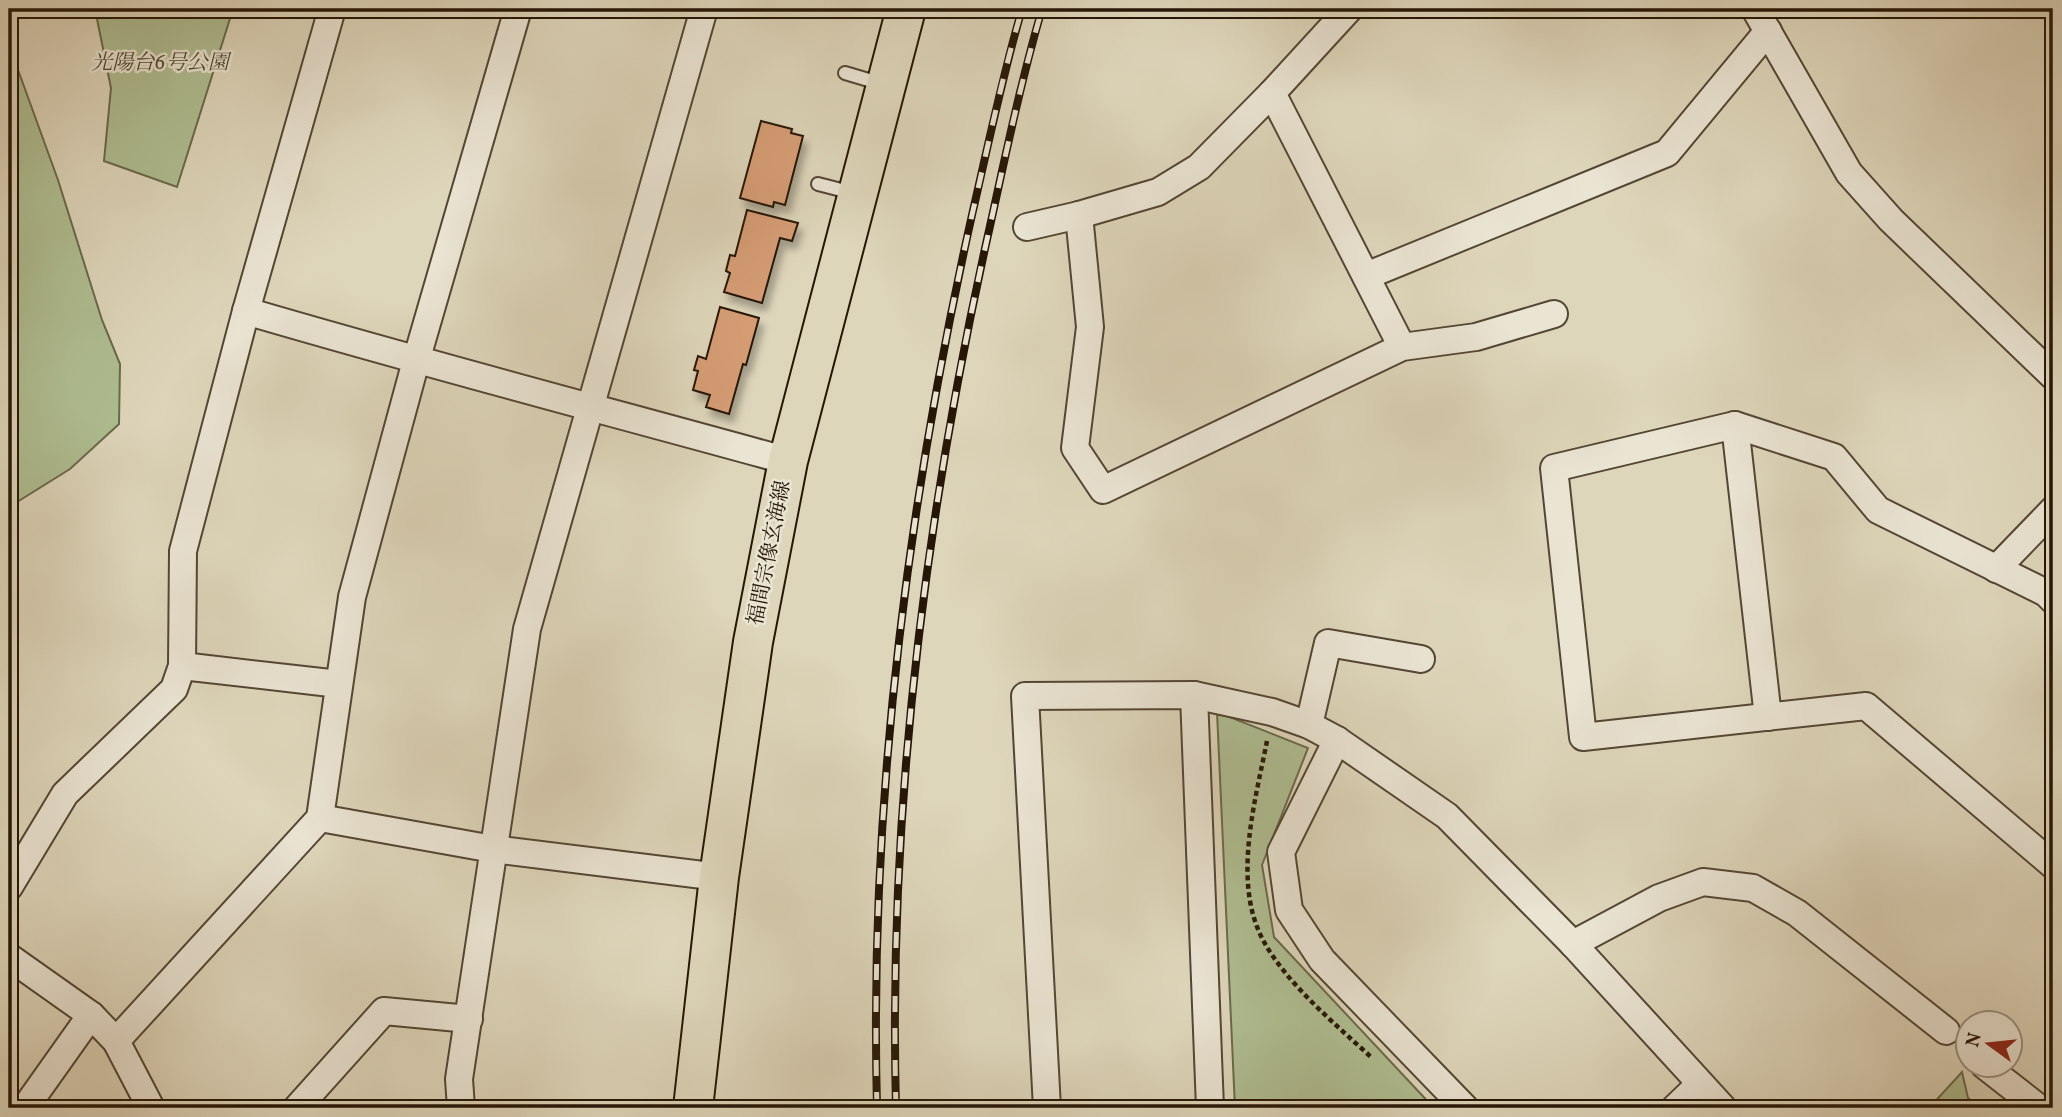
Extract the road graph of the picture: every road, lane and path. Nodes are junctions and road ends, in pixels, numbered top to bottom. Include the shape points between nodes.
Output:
1 (332, 9) edge
2 (518, 9) edge
3 (704, 9) edge
4 (906, 9) edge
5 (1349, 9) edge
6 (1755, 9) edge
7 (1768, 32) junction
8 (845, 73) dead end
9 (886, 85) junction
10 (1272, 93) junction
11 (818, 184) dead end
12 (856, 194) junction
13 (1079, 215) junction
14 (1027, 227) dead end
15 (1366, 276) junction
16 (246, 312) junction
17 (1554, 313) dead end
18 (1402, 347) junction
19 (416, 361) junction
20 (2053, 376) edge
21 (589, 406) junction
22 (1735, 425) junction
23 (788, 461) junction
24 (2053, 510) edge
25 (1996, 569) junction
26 (2053, 600) edge
27 (1420, 659) dead end
28 (182, 666) junction
29 (339, 684) junction
30 (1194, 695) junction
31 (1768, 717) junction
32 (1310, 724) junction
33 (1337, 740) junction
34 (320, 818) junction
35 (493, 849) junction
36 (2053, 865) edge
37 (13, 870) edge
38 (719, 877) junction
39 (1573, 944) junction
40 (9, 957) edge
41 (91, 1015) junction
42 (469, 1019) junction
43 (1946, 1031) dead end
44 (116, 1041) junction
45 (2001, 1078) edge
46 (1700, 1084) junction
47 (25, 1108) edge
48 (151, 1108) edge
49 (297, 1108) edge
50 (461, 1108) edge
51 (694, 1108) edge
52 (1047, 1108) edge
53 (1210, 1108) edge
54 (1465, 1108) edge
55 (1675, 1108) edge
56 (1723, 1108) edge
57 (2039, 1108) edge

1 - 16 street
2 - 19 street
3 - 21 street
4 - 9 main road, 福間宗像玄海線
5 - 10 street
6 - 7 street
7 - 15 street via 1667,153
7 - 20 street via 1849,173 1891,220
8 - 9 lane
9 - 12 main road, 福間宗像玄海線
10 - 13 street via 1199,167 1158,192
10 - 15 street
11 - 12 lane
12 - 23 main road, 福間宗像玄海線
13 - 14 street
13 - 18 street via 1090,327 1075,448 1103,490
15 - 18 street
16 - 19 street
16 - 28 street via 183,551
17 - 18 street via 1476,337
19 - 21 street
19 - 29 street via 352,597
21 - 23 street
21 - 35 street via 527,629
22 - 25 street via 1834,457 1878,510
22 - 31 street
22 - 31 street via 1554,468 1583,737
23 - 38 main road, 福間宗像玄海線 via 753,642
24 - 25 street
25 - 26 street
27 - 32 street via 1328,643
28 - 29 street
28 - 37 street via 174,689 65,794
29 - 34 street
30 - 32 street
30 - 52 street via 1025,696
30 - 53 street
31 - 36 street via 1866,706
32 - 33 street
33 - 39 street via 1447,816
33 - 54 street via 1282,852 1289,910 1322,960
34 - 35 street
34 - 44 street
35 - 38 street
35 - 42 street
38 - 51 main road, 福間宗像玄海線
39 - 43 street via 1659,898 1703,882 1753,888 1797,913
39 - 46 street
40 - 41 street
41 - 44 street
41 - 47 street
42 - 49 street via 384,1011
42 - 50 street via 458,1079
44 - 48 street
45 - 57 street
46 - 55 street
46 - 56 street

